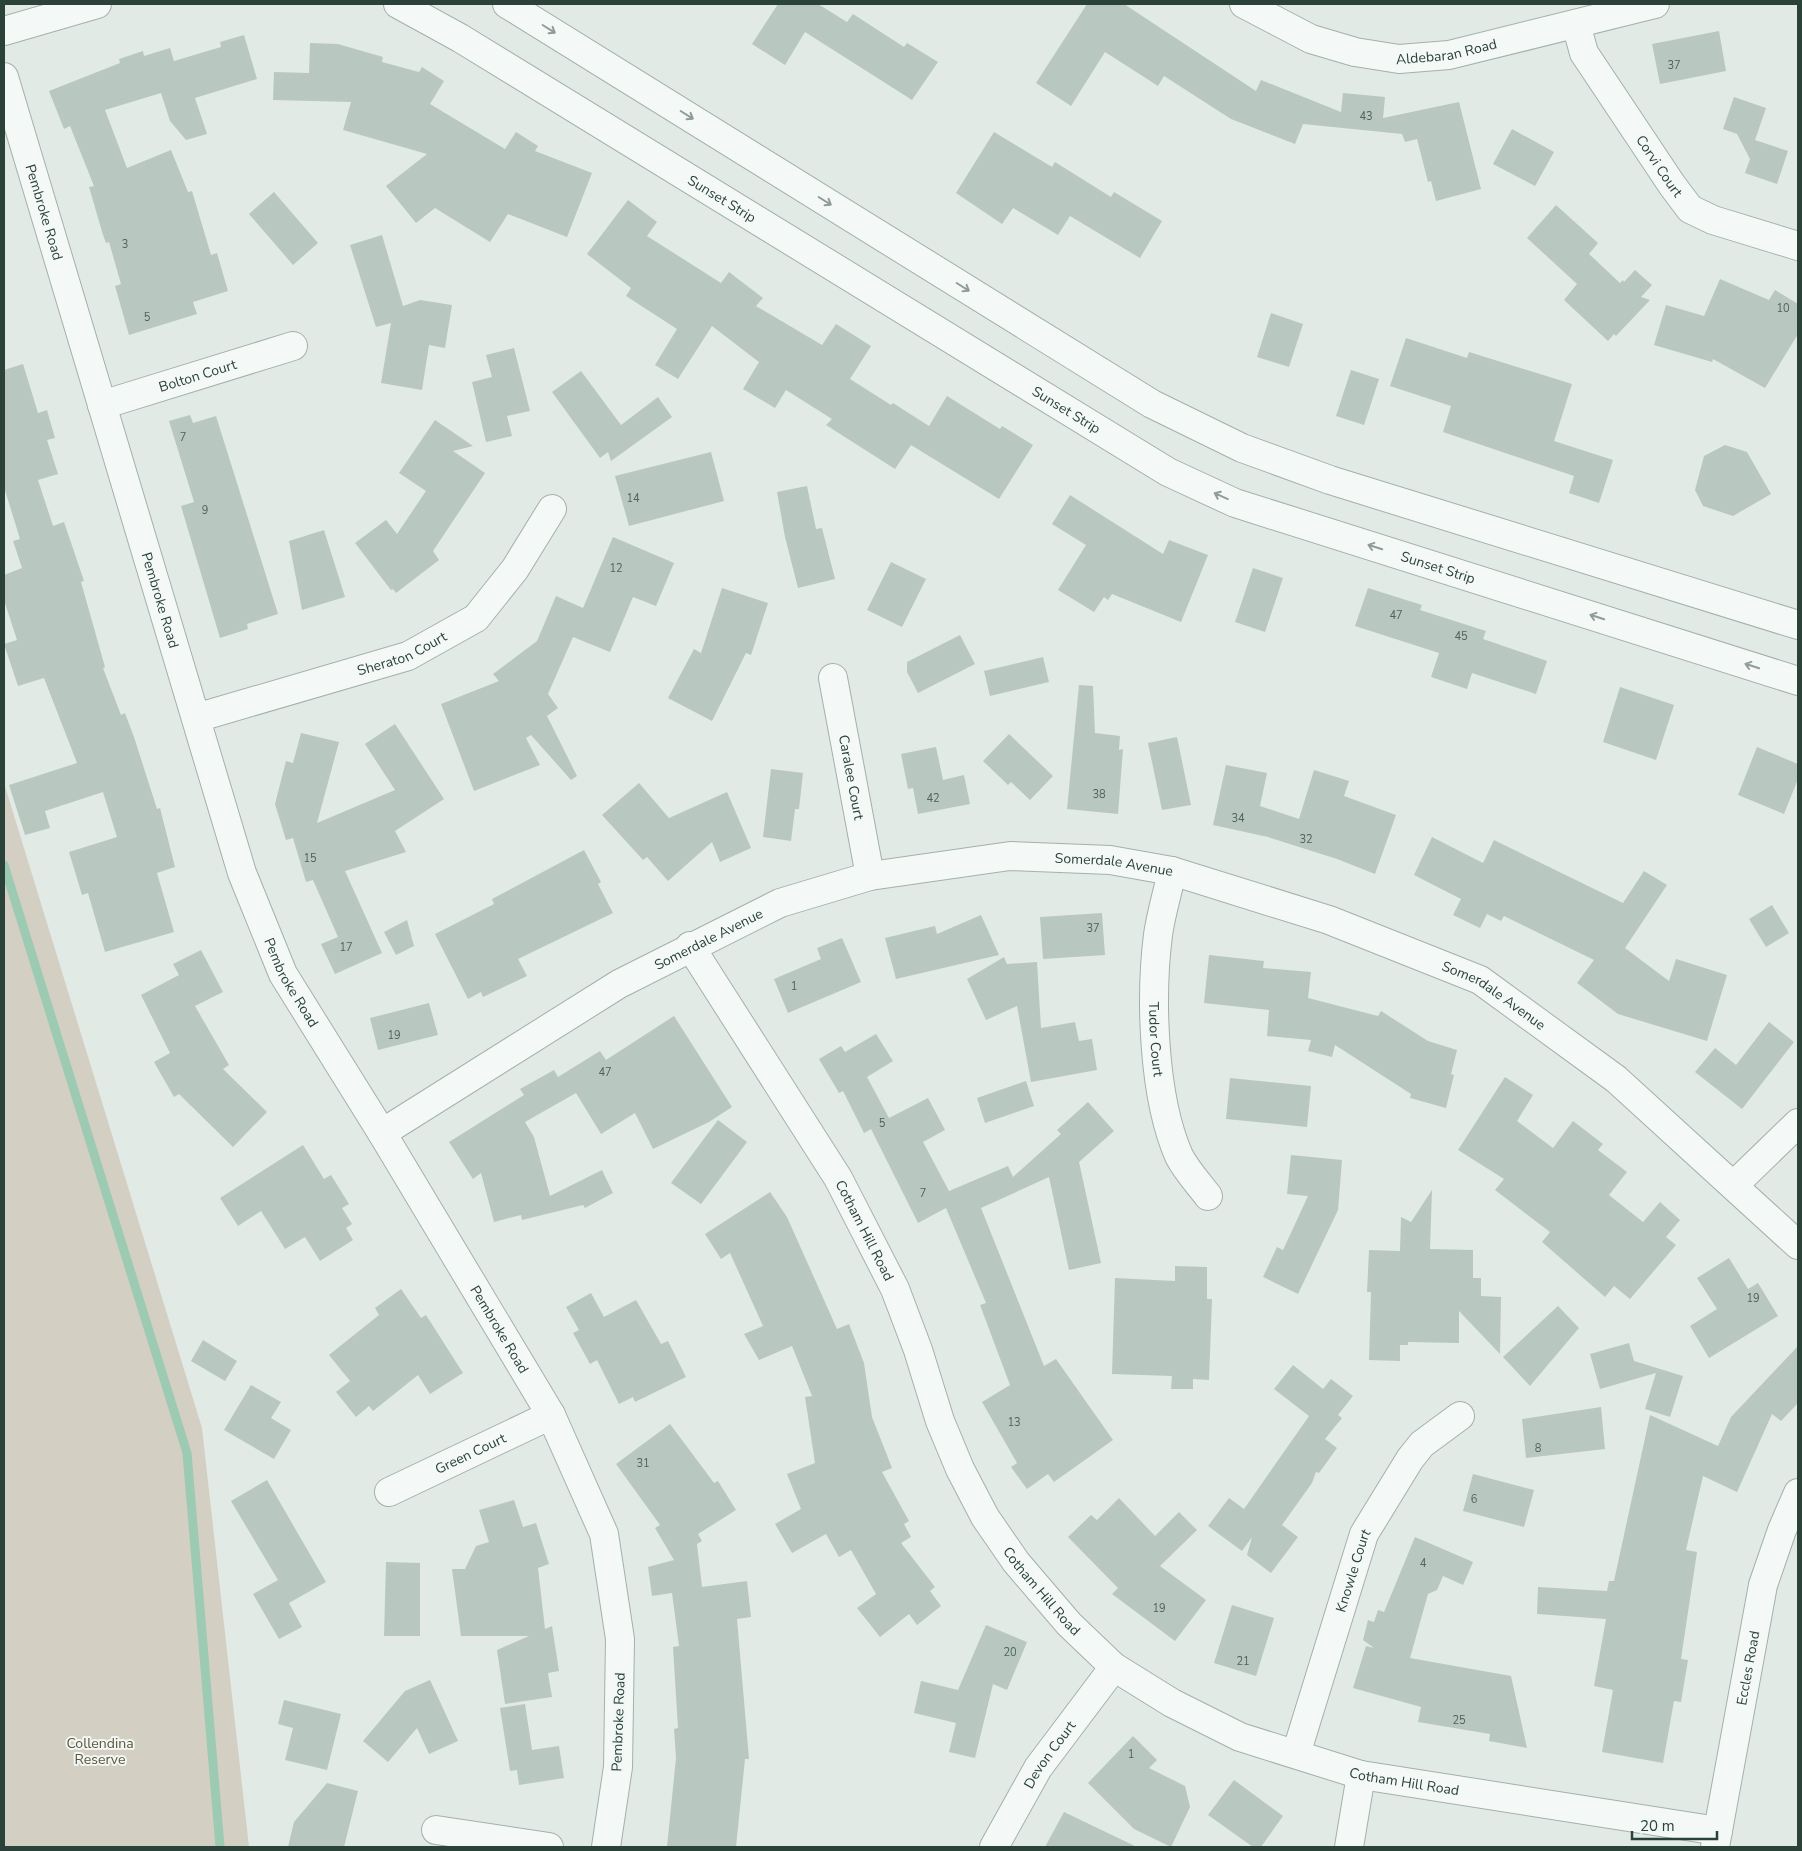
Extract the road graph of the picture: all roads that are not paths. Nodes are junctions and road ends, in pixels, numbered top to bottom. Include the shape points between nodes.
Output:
1 (97, 4) edge
2 (398, 4) edge
3 (507, 4) edge
4 (1244, 4) edge
5 (1655, 4) edge
6 (1576, 24) junction
7 (4, 31) edge
8 (4, 77) edge
9 (1798, 246) edge
10 (293, 346) dead end
11 (102, 405) junction
12 (552, 509) dead end
13 (1798, 625) edge
14 (833, 678) dead end
15 (1798, 681) edge
16 (196, 718) junction
17 (1172, 872) junction
18 (870, 876) junction
19 (690, 946) junction
20 (1798, 1124) edge
21 (382, 1133) junction
22 (1734, 1185) junction
23 (1208, 1196) dead end
24 (1798, 1245) edge
25 (551, 1415) junction
26 (1460, 1416) dead end
27 (389, 1492) dead end
28 (1798, 1493) edge
29 (1114, 1667) junction
30 (1296, 1754) junction
31 (1361, 1775) junction
32 (436, 1830) dead end
33 (1716, 1839) edge
34 (549, 1847) edge
35 (606, 1847) edge
36 (994, 1847) edge
37 (1349, 1847) edge

1 - 7 street
15 -> 2 street, Sunset Strip via 1236,503 1168,472 469,43
3 -> 13 street via 1152,404 1242,448 1330,480
4 - 6 street, Aldebaran Road via 1311,39 1355,52 1399,59 1449,55
5 - 6 street, Aldebaran Road
6 - 9 street, Corvi Court via 1584,53 1690,209 1713,220
8 - 11 street, Pembroke Road
10 - 11 street, Bolton Court
11 - 16 street, Pembroke Road
12 - 16 street, Sheraton Court via 516,569 476,618 408,656
14 - 18 street, Caralee Court
16 - 21 street, Pembroke Road via 242,873 283,974
17 - 18 street, Somerdale Avenue via 1110,860 1010,856
17 - 22 street, Somerdale Avenue via 1329,920 1480,980 1616,1079
17 - 23 street, Tudor Court via 1158,934 1157,1051 1163,1102 1180,1157
18 - 19 street, Somerdale Avenue via 780,904
19 - 21 street, Somerdale Avenue via 619,984
19 - 29 street, Cotham Hill Road via 843,1186 895,1289 940,1421 985,1517 1016,1562 1069,1624
20 - 22 street
21 - 25 street, Pembroke Road
22 - 24 street, Somerdale Avenue
25 - 27 street, Green Court
25 - 35 street, Pembroke Road via 604,1534 620,1639 618,1767
26 - 30 street, Knowle Court via 1422,1444 1364,1534
28 - 33 street, Eccles Road via 1763,1585
29 - 30 street, Cotham Hill Road via 1240,1737
29 - 36 street, Devon Court via 1038,1768
30 - 31 street, Cotham Hill Road
31 - 33 street, Cotham Hill Road
31 - 37 street
32 - 34 street

